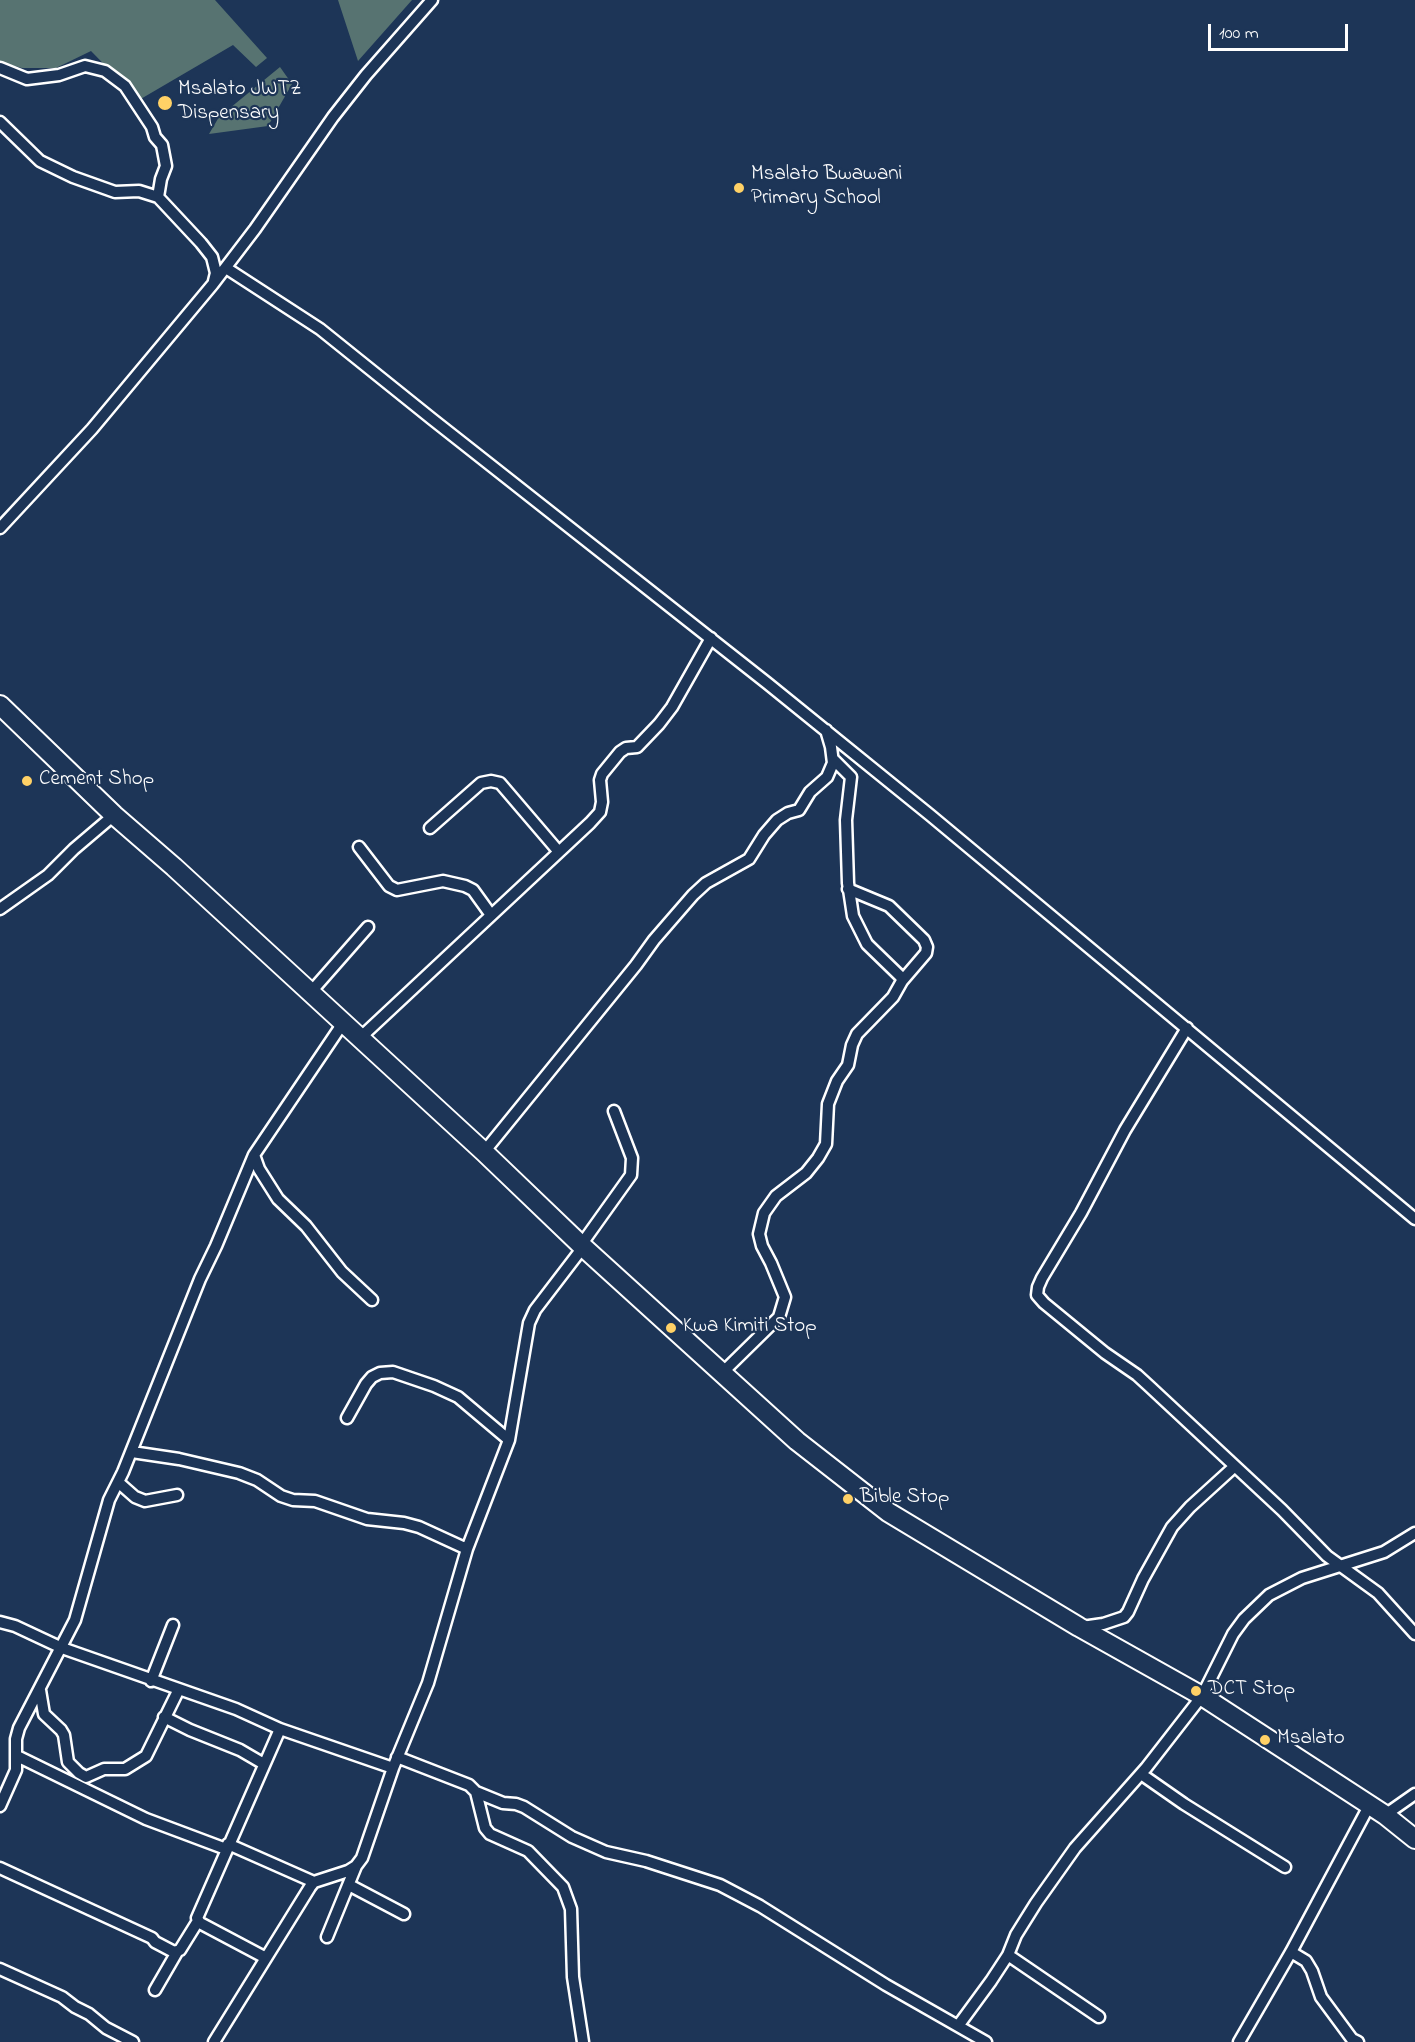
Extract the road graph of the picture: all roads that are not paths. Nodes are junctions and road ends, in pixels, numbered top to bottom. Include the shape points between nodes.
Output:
1 (432, 0) edge
2 (0, 69) edge
3 (0, 122) edge
4 (158, 197) junction
5 (226, 268) junction
6 (213, 284) junction
7 (0, 528) edge
8 (711, 638) junction
9 (0, 705) edge
10 (826, 730) junction
11 (833, 759) junction
12 (114, 815) junction
13 (430, 828) dead end
14 (359, 847) dead end
15 (559, 852) junction
16 (848, 888) junction
17 (0, 909) edge
18 (491, 915) junction
19 (368, 927) dead end
20 (902, 981) junction
21 (310, 993) junction
22 (343, 1023) junction
23 (1187, 1028) junction
24 (360, 1038) junction
25 (614, 1111) dead end
26 (484, 1152) junction
27 (254, 1155) junction
28 (1415, 1219) edge
29 (582, 1246) junction
30 (372, 1300) dead end
31 (722, 1373) junction
32 (347, 1418) dead end
33 (508, 1440) junction
34 (132, 1452) junction
35 (1235, 1466) junction
36 (118, 1482) junction
37 (177, 1495) dead end
38 (1415, 1533) edge
39 (467, 1549) junction
40 (1340, 1567) junction
41 (0, 1622) edge
42 (173, 1625) dead end
43 (1079, 1627) junction
44 (1415, 1634) edge
45 (62, 1648) junction
46 (151, 1680) junction
47 (179, 1689) junction
48 (40, 1690) junction
49 (1202, 1696) junction
50 (165, 1717) junction
51 (280, 1729) junction
52 (16, 1756) junction
53 (395, 1763) junction
54 (264, 1764) junction
55 (1141, 1774) junction
56 (476, 1792) junction
57 (1415, 1794) edge
58 (0, 1806) edge
59 (1377, 1810) junction
60 (1415, 1839) edge
61 (227, 1847) junction
62 (356, 1866) junction
63 (1285, 1867) dead end
64 (0, 1868) edge
65 (314, 1882) junction
66 (349, 1885) junction
67 (404, 1914) dead end
68 (198, 1921) junction
69 (327, 1938) dead end
70 (177, 1952) junction
71 (1292, 1952) junction
72 (1008, 1955) junction
73 (266, 1958) junction
74 (0, 1969) edge
75 (155, 1990) dead end
76 (1099, 2016) dead end
77 (958, 2025) junction
78 (133, 2042) edge
79 (214, 2042) edge
80 (583, 2042) edge
81 (986, 2042) edge
82 (1239, 2042) edge
83 (1358, 2042) edge

1 - 5 street via 333,117
2 - 4 street via 27,79 59,75 85,66 114,77 130,94 162,145 166,166
3 - 4 street via 40,161 73,177 115,192 139,191
4 - 6 street via 212,257 216,273
5 - 6 street
5 - 8 street via 320,329
6 - 7 street via 92,429
8 - 10 street
8 - 15 street via 659,724 637,747 620,752 602,774 600,812
9 - 12 highway
10 - 11 street
10 - 23 street
11 - 16 street via 851,777 846,808
11 - 26 street via 831,772 810,792 799,810 777,820 749,859 706,883 674,917
12 - 17 street via 48,875
12 - 21 highway
13 - 15 street via 481,783 491,781 500,783
14 - 18 street via 389,886 397,890 443,882 465,886 473,890
15 - 18 street
16 - 20 street via 860,933
16 - 20 street via 889,906 924,940 926,953
18 - 24 street
19 - 21 street
20 - 31 street via 893,997 857,1034 848,1065 828,1104 826,1144 818,1158 806,1173 776,1196 764,1213 760,1240 785,1297 779,1317
21 - 22 highway
22 - 24 highway
22 - 27 street
23 - 28 street
23 - 35 street via 1125,1130 1042,1278 1037,1295 1112,1359 1137,1375
24 - 26 highway
25 - 29 street via 632,1158 631,1175
26 - 29 highway
27 - 30 street via 258,1169 278,1199
27 - 34 street via 188,1304
29 - 31 highway
29 - 33 street via 529,1323
31 - 43 highway via 797,1441 888,1512
32 - 33 street via 372,1377 393,1372 458,1397
33 - 39 street
34 - 36 street
34 - 39 street via 239,1473 281,1496 315,1501 367,1519 412,1525
35 - 40 street
35 - 43 street via 1172,1527 1124,1617
36 - 37 street via 145,1501
36 - 45 street via 105,1511 75,1620
38 - 40 street via 1384,1552
39 - 53 street via 428,1683
40 - 44 street via 1378,1593
40 - 49 street via 1302,1578 1261,1601 1233,1634
41 - 45 street
42 - 46 street
43 - 49 highway
45 - 46 street
45 - 48 street
46 - 47 street
47 - 50 street
47 - 51 street
48 - 50 street via 44,1714 64,1735 68,1762 86,1777 104,1769 125,1769 142,1760
48 - 52 street via 19,1728
49 - 55 street
49 - 59 highway
50 - 54 street
51 - 53 street
51 - 54 street
52 - 58 street via 16,1770
52 - 61 street via 146,1819
53 - 56 street via 463,1782
53 - 62 street via 367,1848
54 - 61 street
55 - 63 street
55 - 72 street via 1055,1875 1016,1935
56 - 77 street via 524,1807 572,1837 606,1852 720,1886
56 - 80 street via 490,1834 536,1857 568,1898 572,1909 573,1977
57 - 59 street
59 - 60 highway
59 - 71 street
61 - 65 street
61 - 68 street
62 - 65 street
62 - 66 street
64 - 70 street
65 - 73 street
66 - 67 street
66 - 69 street
68 - 70 street
68 - 73 street
70 - 75 street
71 - 82 street
71 - 83 street via 1306,1960 1321,1997
72 - 76 street
72 - 77 street
73 - 79 street
74 - 78 street via 62,1997
77 - 81 street

